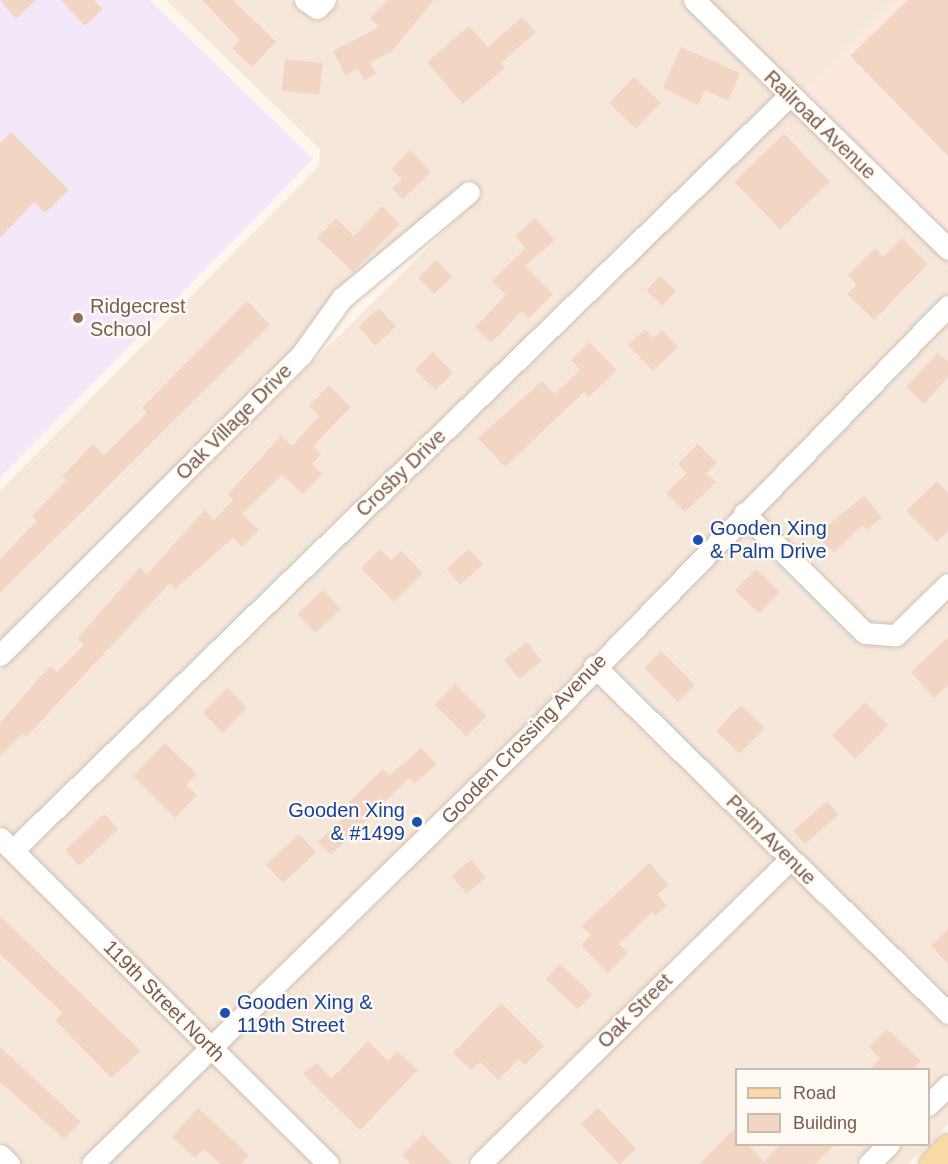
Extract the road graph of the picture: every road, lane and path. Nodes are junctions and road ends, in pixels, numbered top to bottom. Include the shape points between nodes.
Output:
1 (694, 0) edge
2 (789, 96) junction
3 (469, 192) dead end
4 (948, 249) edge
5 (948, 306) edge
6 (744, 513) junction
7 (948, 584) edge
8 (0, 655) edge
9 (594, 666) junction
10 (6, 844) edge
11 (790, 859) junction
12 (948, 1014) edge
13 (210, 1048) junction
14 (948, 1086) edge
15 (930, 1103) edge
16 (887, 1146) edge
17 (948, 1148) edge
18 (0, 1155) edge
19 (9, 1164) edge
20 (92, 1164) edge
21 (328, 1164) edge
22 (480, 1164) edge
23 (869, 1164) edge
24 (933, 1164) edge

1 - 2 street, Railroad Avenue
2 - 4 street, Railroad Avenue
2 - 10 street, Crosby Drive
3 - 8 street, Oak Village Drive via 342,298 301,355
5 - 6 street, Gooden Crossing Avenue
6 - 7 street via 865,633 896,635
6 - 9 street, Gooden Crossing Avenue
9 - 11 street, Palm Avenue
9 - 13 street, Gooden Crossing Avenue via 387,879
10 - 13 street, 119th Street North
11 - 12 street, Palm Avenue
11 - 22 street, Oak Street
13 - 20 street, Gooden Crossing Avenue
13 - 21 street, 119th Street North
14 - 15 street
16 - 23 street
17 - 24 main road
18 - 19 street

